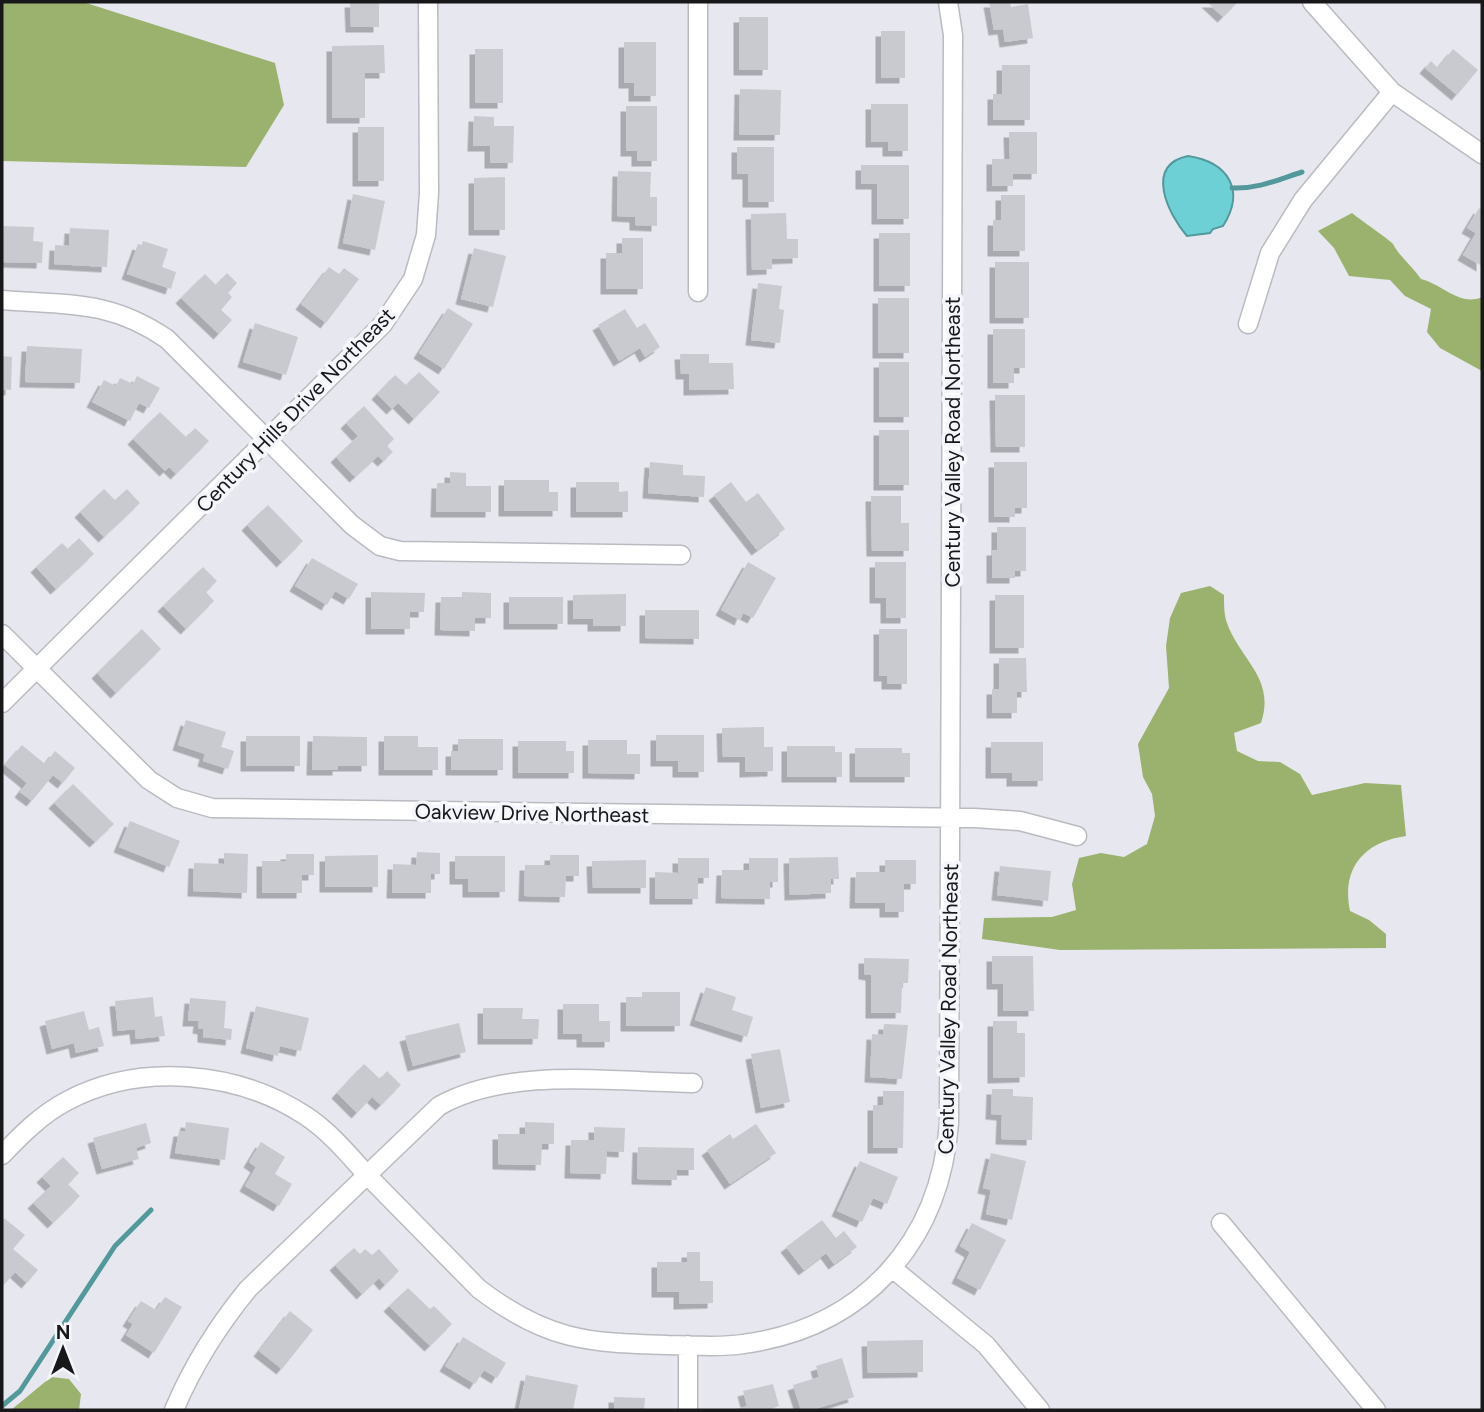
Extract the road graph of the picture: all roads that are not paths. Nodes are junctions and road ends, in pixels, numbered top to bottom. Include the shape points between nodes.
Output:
1 (428, 2) edge
2 (698, 2) edge
3 (948, 2) edge
4 (1312, 2) edge
5 (1392, 92) junction
6 (1482, 154) edge
7 (698, 292) dead end
8 (2, 300) edge
9 (1248, 324) dead end
10 (268, 440) junction
11 (681, 555) dead end
12 (2, 634) edge
13 (36, 670) junction
14 (2, 703) edge
15 (952, 818) junction
16 (1077, 836) dead end
17 (693, 1083) dead end
18 (2, 1155) edge
19 (367, 1174) junction
20 (1221, 1223) dead end
21 (892, 1268) junction
22 (688, 1345) junction
23 (174, 1410) edge
24 (688, 1410) edge
25 (1040, 1410) edge
26 (1376, 1410) edge

1 - 10 street, Century Hills Drive Northeast via 428,205 426,235 413,279 383,324
2 - 7 street
3 - 15 street, Century Valley Road Northeast via 953,35
4 - 5 street
5 - 6 street
5 - 9 street via 1296,211 1270,253
8 - 10 street via 100,307 145,323 167,339
10 - 11 street via 352,525 380,546 400,551
10 - 13 street, Century Hills Drive Northeast
12 - 13 street, Oakview Drive Northeast
13 - 14 street, Century Hills Drive Northeast
13 - 15 street, Oakview Drive Northeast via 149,780 177,797 212,808
15 - 16 street, Oakview Drive Northeast via 1020,821
15 - 21 street, Century Valley Road Northeast via 947,1149 935,1199
17 - 19 street via 520,1080 479,1087 439,1106
18 - 19 street, Century Valley Road Northeast via 43,1116 93,1089 152,1077 178,1077 231,1084 285,1103 325,1131
19 - 22 street, Century Valley Road Northeast via 479,1289 529,1323 573,1339
19 - 23 street via 248,1289 200,1356
20 - 26 street
21 - 22 street, Century Valley Road Northeast via 845,1308 794,1332 740,1345
21 - 25 street via 986,1345
22 - 24 street

